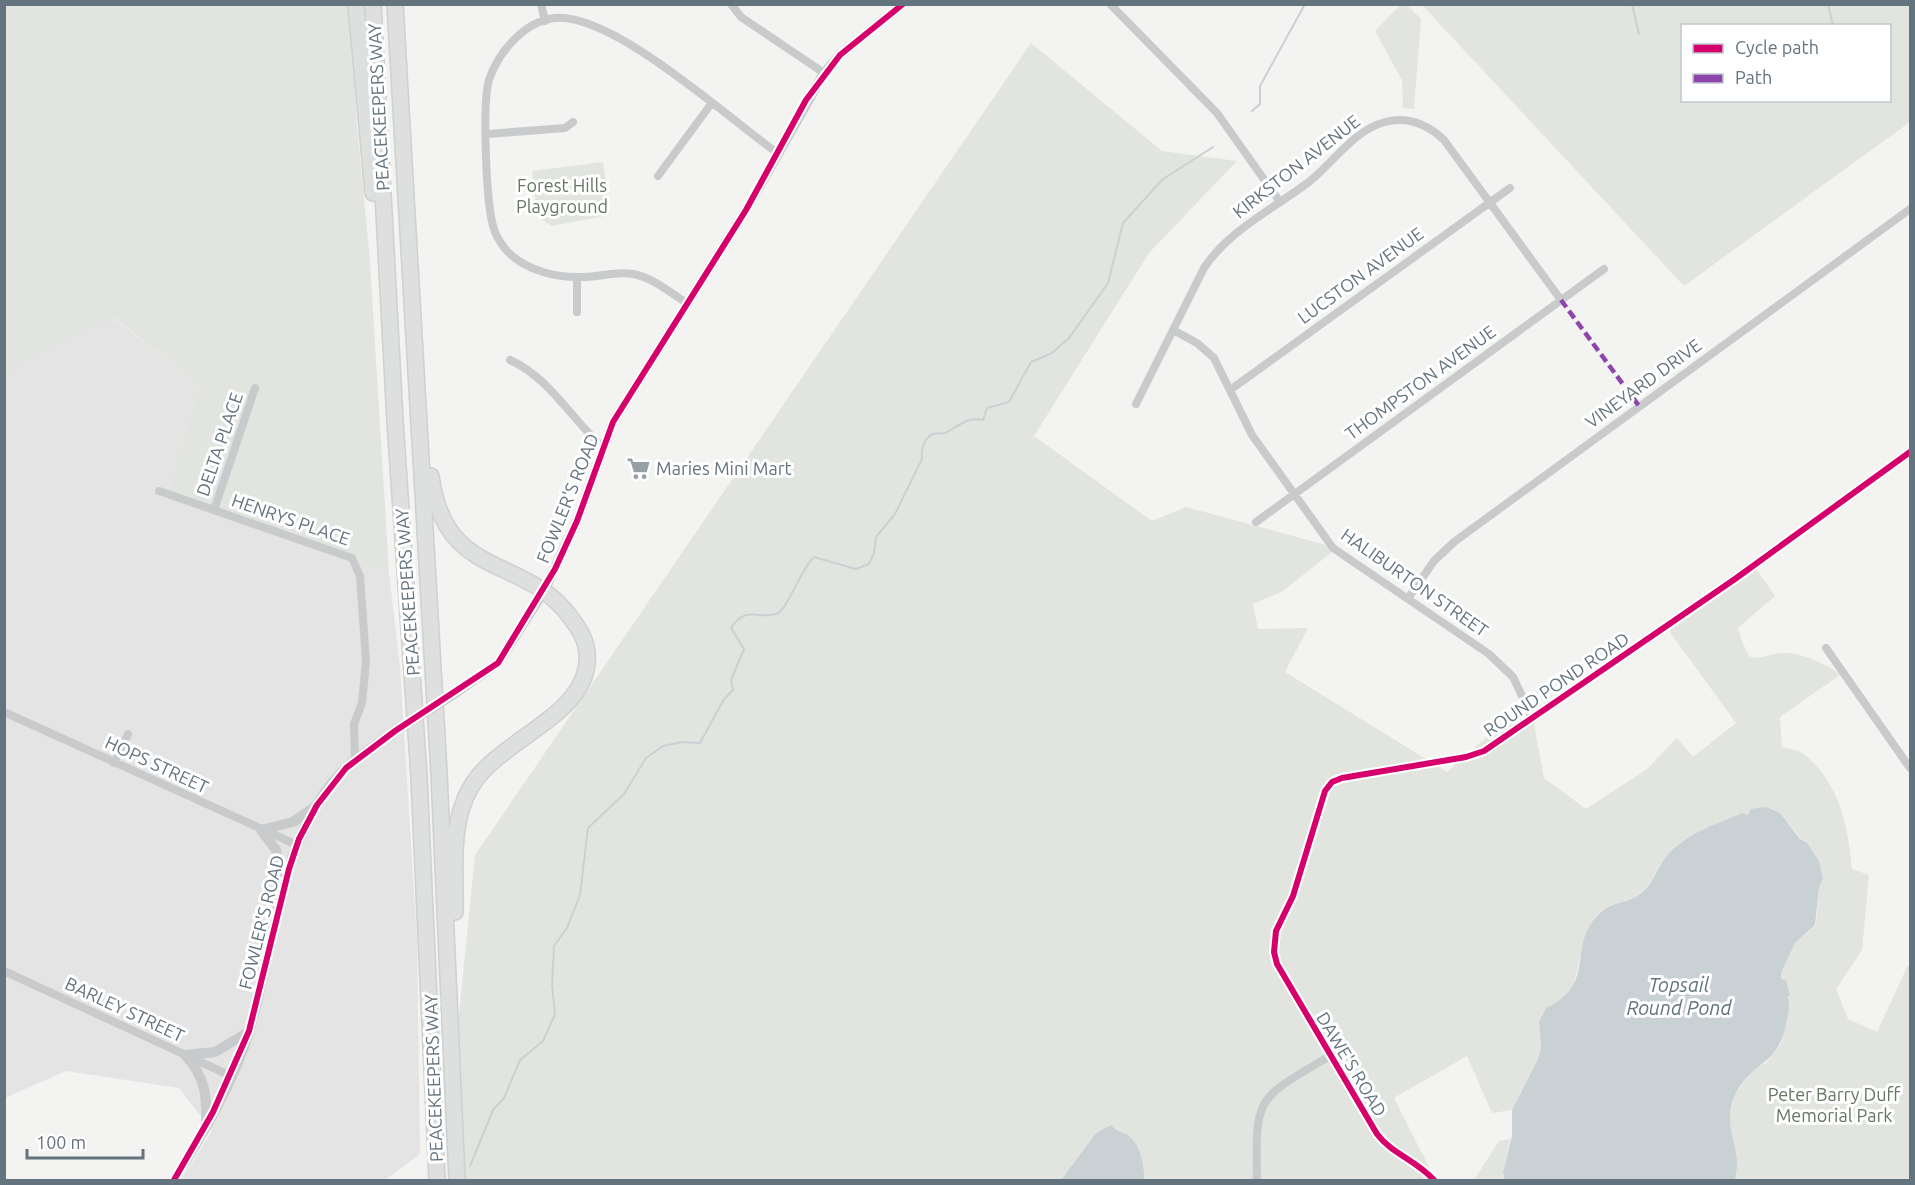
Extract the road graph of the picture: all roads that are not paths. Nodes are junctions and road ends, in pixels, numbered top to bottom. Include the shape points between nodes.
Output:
1 (356, 4) edge
2 (373, 4) edge
3 (395, 4) edge
4 (541, 4) edge
5 (731, 4) edge
6 (903, 4) edge
7 (1110, 4) edge
8 (545, 21) junction
9 (824, 73) junction
10 (711, 104) junction
11 (573, 122) dead end
12 (487, 134) junction
13 (776, 153) junction
14 (658, 176) dead end
15 (1510, 188) dead end
16 (1280, 202) junction
17 (1490, 202) junction
18 (1911, 209) edge
19 (1604, 269) dead end
20 (577, 277) junction
21 (1561, 300) junction
22 (688, 304) junction
23 (577, 312) dead end
24 (415, 324) junction
25 (389, 327) junction
26 (1173, 330) junction
27 (510, 360) dead end
28 (255, 388) dead end
29 (1230, 390) junction
30 (1136, 404) dead end
31 (603, 447) junction
32 (1911, 452) edge
33 (159, 491) dead end
34 (1294, 494) junction
35 (214, 510) junction
36 (1256, 522) dead end
37 (544, 591) junction
38 (1409, 597) junction
39 (1826, 648) dead end
40 (4, 712) edge
41 (1533, 719) junction
42 (128, 734) dead end
43 (355, 762) junction
44 (114, 763) junction
45 (1910, 765) edge
46 (317, 805) junction
47 (261, 830) junction
48 (297, 845) junction
49 (284, 889) junction
50 (1274, 941) joint
51 (4, 971) edge
52 (448, 990) junction
53 (249, 1031) junction
54 (185, 1055) junction
55 (1330, 1056) junction
56 (231, 1076) junction
57 (205, 1126) junction
58 (437, 1176) edge
59 (174, 1180) edge
60 (457, 1180) edge
61 (1257, 1180) edge
62 (1434, 1180) edge

1 - 25 highway
2 - 25 highway, PEACEKEEPERS WAY
3 - 24 highway, PEACEKEEPERS WAY
4 - 8 street
5 - 9 street via 741,17
6 - 9 street, FOWLER'S ROAD via 840,55
7 - 16 street via 1216,113
8 - 10 street via 580,20 608,30
8 - 12 street via 526,30 504,50 489,81
9 - 13 street, FOWLER'S ROAD
10 - 13 street
10 - 14 street
11 - 12 street via 565,128
12 - 20 street via 494,229 507,252 531,269
13 - 22 street, FOWLER'S ROAD
15 - 17 street, LUCSTON AVENUE
16 - 17 street, KIRKSTON AVENUE via 1364,132 1381,123 1400,120 1424,125 1439,136
16 - 26 street, KIRKSTON AVENUE via 1217,250
17 - 21 street, KIRKSTON AVENUE
17 - 29 street, LUCSTON AVENUE
18 - 38 street, VINEYARD DRIVE via 1454,542 1434,561
19 - 21 street, THOMPSTON AVENUE
20 - 22 street via 611,272 636,275
20 - 23 street
21 - 34 street, THOMPSTON AVENUE
22 - 31 street, FOWLER'S ROAD via 613,422
24 - 37 highway via 433,486 444,520 476,557
24 - 52 highway, PEACEKEEPERS WAY
25 - 58 highway, PEACEKEEPERS WAY via 419,777
26 - 29 street, HALIBURTON STREET via 1209,352
26 - 30 street, KIRKSTON AVENUE
27 - 31 street via 529,369
28 - 35 street, DELTA PLACE
29 - 34 street, HALIBURTON STREET via 1252,435
31 - 37 street, FOWLER'S ROAD via 577,521
32 - 41 street, ROUND POND ROAD
33 - 35 street, HENRYS PLACE
34 - 36 street, THOMPSTON AVENUE
34 - 38 street, HALIBURTON STREET via 1333,548
35 - 43 street, HENRYS PLACE via 343,554 358,567 366,661 362,703 354,724
37 - 43 street, FOWLER'S ROAD, bridge via 498,663
37 - 52 highway via 579,630 585,644 586,671 570,700 489,762 462,805 455,845 454,940
38 - 41 street, HALIBURTON STREET via 1503,666 1521,690
39 - 45 street
40 - 44 street, HOPS STREET
41 - 50 street, ROUND POND ROAD via 1484,751 1466,757 1332,782 1325,791 1297,887
42 - 44 street
43 - 46 street, FOWLER'S ROAD
44 - 47 street, HOPS STREET
46 - 47 street via 293,822
46 - 48 street, FOWLER'S ROAD
47 - 48 street, HOPS STREET
47 - 49 street via 276,850
48 - 49 street, FOWLER'S ROAD
49 - 53 street, FOWLER'S ROAD
50 - 55 street, DAWE'S ROAD via 1282,975
51 - 54 street, BARLEY STREET
52 - 60 highway, PEACEKEEPERS WAY
53 - 54 street via 226,1048
53 - 56 street, FOWLER'S ROAD
54 - 56 street, BARLEY STREET
54 - 57 street via 204,1080
55 - 61 street via 1282,1084 1262,1105 1256,1135
55 - 62 street, DAWE'S ROAD via 1384,1143 1414,1161
56 - 57 street, FOWLER'S ROAD
57 - 59 street, FOWLER'S ROAD

